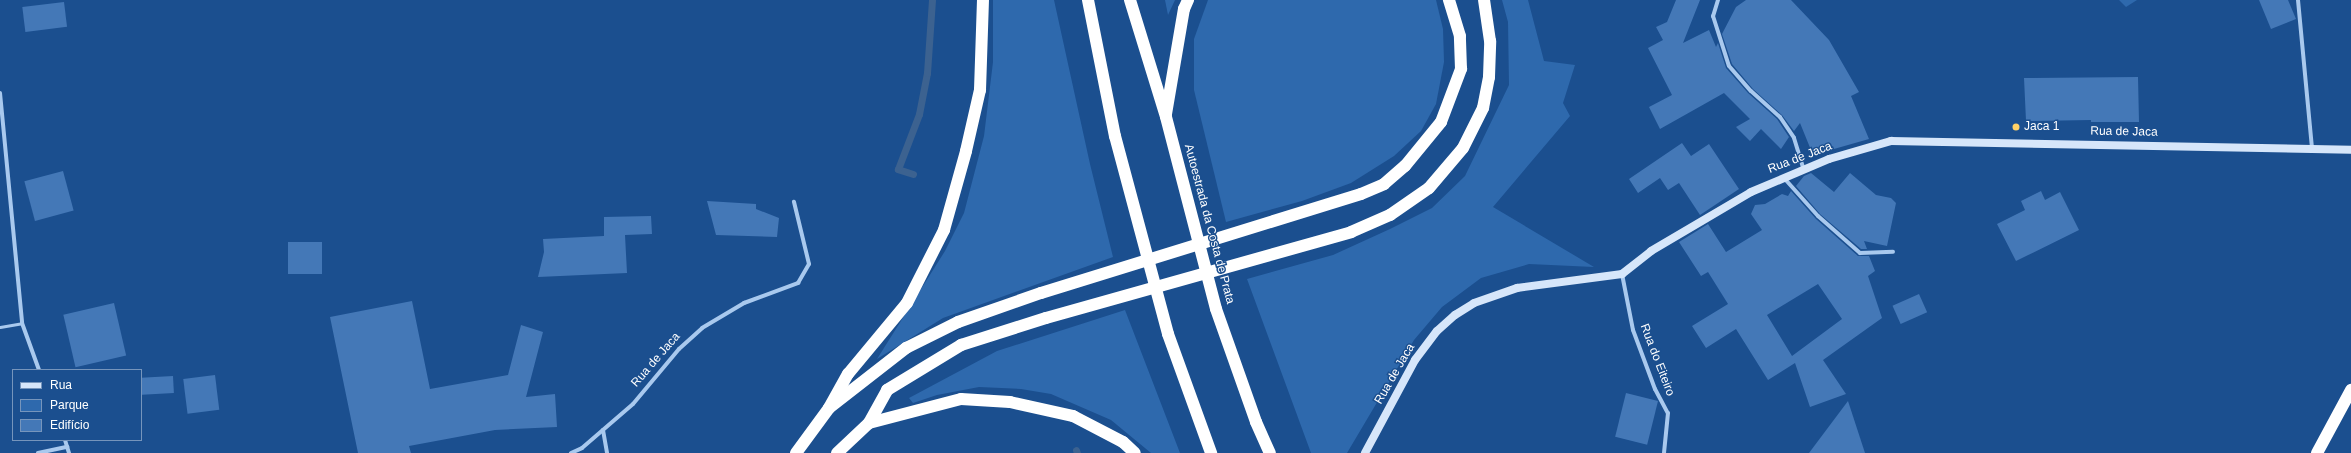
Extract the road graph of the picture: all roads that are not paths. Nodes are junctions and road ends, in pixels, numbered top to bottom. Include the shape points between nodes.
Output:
1 (983, 0) edge
2 (1088, 0) edge
3 (1130, 0) edge
4 (1188, 0) edge
5 (1449, 0) edge
6 (1484, 0) edge
7 (1718, 0) edge
8 (2298, 0) edge
9 (0, 94) edge
10 (1166, 117) junction
11 (2312, 147) junction
12 (2351, 150) edge
13 (1803, 168) junction
14 (1782, 177) junction
15 (794, 202) dead end
16 (1893, 252) dead end
17 (1622, 274) junction
18 (22, 323) junction
19 (0, 327) edge
20 (39, 369) edge
21 (2351, 390) edge
22 (829, 408) junction
23 (869, 423) junction
24 (603, 430) junction
25 (64, 441) edge
26 (67, 447) junction
27 (38, 453) edge
28 (69, 453) edge
29 (571, 453) edge
30 (608, 453) edge
31 (796, 453) edge
32 (837, 453) edge
33 (1135, 453) edge
34 (1211, 453) edge
35 (1270, 453) edge
36 (1365, 453) edge
37 (1664, 453) edge
38 (2317, 453) edge

1 - 22 highway via 980,90 944,230 907,303 848,374
2 - 34 highway via 1115,136 1168,334
3 - 10 highway, Autoestrada da Costa de Prata
4 - 10 highway via 1184,9
5 - 22 highway via 1460,36 1461,69 1441,122 1405,166 1384,184 1294,215 1041,293 958,322 906,348
6 - 23 highway via 1490,41 1489,77 1483,108 1463,148 1428,188 1390,215 1351,232 1046,318 961,345 887,390
7 - 13 street via 1713,16 1729,66 1751,91 1780,117 1794,138
8 - 11 street
9 - 18 street
10 - 35 highway, Autoestrada da Costa de Prata via 1216,308 1256,422
11 - 12 street, Rua de Jaca
11 - 13 street, Rua de Jaca via 1891,141
13 - 14 street, Rua de Jaca
14 - 16 street via 1818,216 1860,253
14 - 17 street, Rua de Jaca via 1751,192 1651,251
15 - 24 street, Rua de Jaca via 809,264 798,284 744,303 702,328 679,350 633,404
17 - 36 street, Rua de Jaca via 1517,288 1474,303 1455,315 1437,331 1415,360
17 - 37 street, Rua do Eiteiro via 1633,330 1655,389 1668,413
18 - 19 lane
18 - 20 street
21 - 38 highway
22 - 31 highway
23 - 32 highway
23 - 33 highway via 961,399 1010,402 1072,416 1123,442
24 - 29 street, Rua de Jaca via 582,448
24 - 30 street
25 - 26 street
26 - 27 street
26 - 28 street

